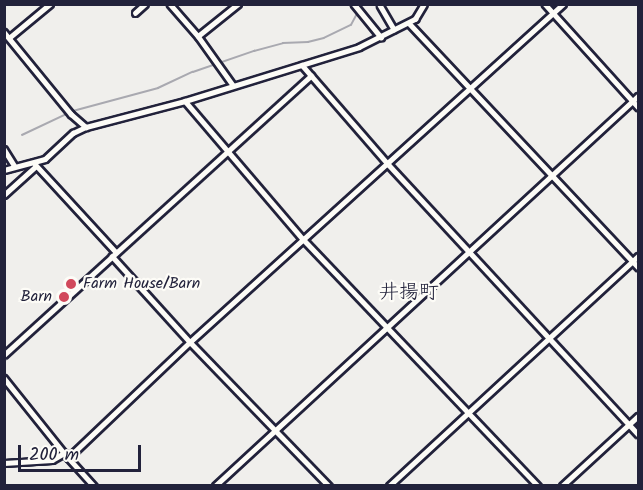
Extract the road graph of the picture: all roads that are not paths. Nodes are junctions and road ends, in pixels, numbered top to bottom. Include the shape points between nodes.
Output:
1 (50, 4) edge
2 (145, 4) edge
3 (170, 4) edge
4 (238, 4) edge
5 (424, 4) edge
6 (545, 4) edge
7 (562, 4) edge
8 (380, 5) edge
9 (357, 8) edge
10 (135, 13) dead end
11 (553, 14) junction
12 (409, 23) junction
13 (394, 30) junction
14 (4, 32) edge
15 (198, 36) junction
16 (381, 37) junction
17 (9, 38) junction
18 (302, 65) junction
19 (311, 76) junction
20 (233, 85) junction
21 (468, 88) junction
22 (639, 96) edge
23 (185, 101) junction
24 (633, 101) junction
25 (639, 107) edge
26 (86, 127) junction
27 (4, 149) edge
28 (228, 152) junction
29 (388, 164) junction
30 (14, 165) junction
31 (35, 165) junction
32 (4, 170) edge
33 (553, 174) junction
34 (4, 195) edge
35 (303, 239) junction
36 (470, 252) junction
37 (114, 254) junction
38 (639, 256) edge
39 (633, 261) junction
40 (639, 267) edge
41 (389, 326) junction
42 (549, 336) junction
43 (190, 342) junction
44 (4, 354) edge
45 (4, 378) edge
46 (469, 410) junction
47 (639, 416) edge
48 (630, 424) junction
49 (277, 429) junction
50 (639, 434) edge
51 (64, 453) junction
52 (68, 458) junction
53 (4, 463) edge
54 (94, 486) edge
55 (215, 486) edge
56 (329, 486) edge
57 (389, 486) edge
58 (538, 486) edge
59 (562, 486) edge

1 - 17 street
2 - 10 street
3 - 15 street
4 - 15 street
5 - 12 street
6 - 11 street
7 - 11 street
8 - 13 street
9 - 16 street
11 - 21 street
11 - 24 street
12 - 13 street
12 - 21 street
13 - 16 street
14 - 17 street
15 - 20 street
16 - 18 street
17 - 26 street
18 - 19 street
18 - 20 street
19 - 28 street
19 - 29 street
20 - 23 street
21 - 29 street
21 - 33 street
22 - 24 street
23 - 26 street
23 - 28 street
24 - 25 street
24 - 33 street
26 - 31 street
27 - 30 street
28 - 35 street
28 - 37 street
29 - 35 street
29 - 36 street
30 - 31 street
30 - 32 street
31 - 34 street
31 - 37 street
33 - 36 street
33 - 39 street
35 - 41 street
35 - 43 street
36 - 41 street
36 - 42 street
37 - 43 street
37 - 44 street
38 - 39 street
39 - 40 street
39 - 42 street
41 - 46 street
41 - 49 street
42 - 46 street
42 - 48 street
43 - 49 street
43 - 52 street
45 - 51 street
46 - 57 street
46 - 58 street
47 - 48 street
48 - 50 street
48 - 59 street
49 - 55 street
49 - 56 street
51 - 52 street
51 - 53 street via 52,459
52 - 54 street

